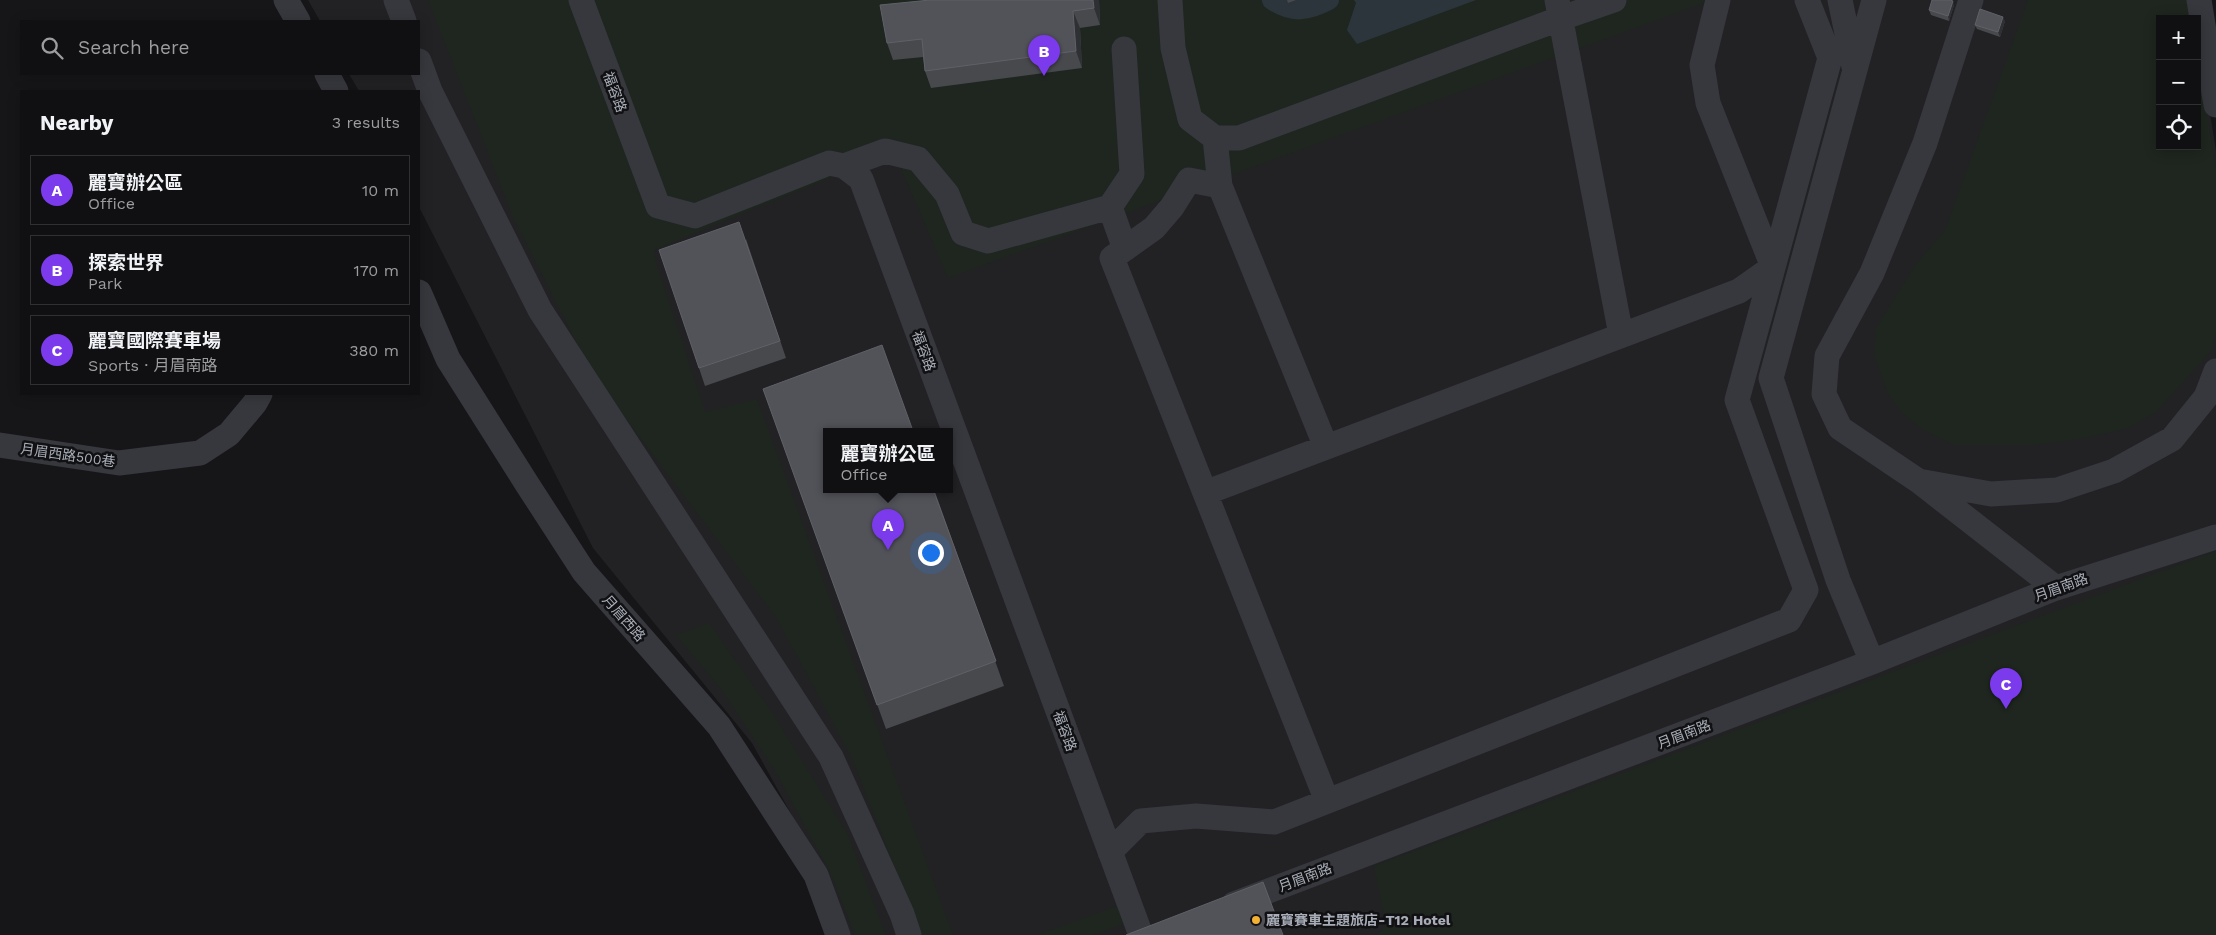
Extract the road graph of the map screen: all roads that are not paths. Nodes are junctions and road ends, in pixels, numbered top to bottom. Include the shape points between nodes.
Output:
1 (286, 0) edge
2 (396, 0) edge
3 (581, 0) edge
4 (1170, 0) edge
5 (1614, 0) edge
6 (1718, 0) edge
7 (1807, 0) edge
8 (1840, 0) edge
9 (1874, 0) edge
10 (1971, 0) edge
11 (2199, 0) edge
12 (1558, 9) edge
13 (297, 20) edge
14 (404, 20) edge
15 (1124, 49) dead end
16 (420, 64) edge
17 (1855, 72) junction
18 (328, 75) edge
19 (335, 90) edge
20 (2216, 105) edge
21 (1215, 138) junction
22 (844, 166) junction
23 (1220, 186) junction
24 (1110, 207) junction
25 (1124, 249) junction
26 (1773, 268) junction
27 (420, 294) edge
28 (1621, 335) junction
29 (2216, 372) edge
30 (260, 395) edge
31 (0, 445) edge
32 (1326, 447) junction
33 (1920, 482) junction
34 (1205, 493) junction
35 (2216, 537) edge
36 (2056, 588) junction
37 (1872, 662) junction
38 (1327, 801) junction
39 (1110, 852) junction
40 (1208, 914) edge
41 (1152, 934) edge
42 (838, 935) edge
43 (909, 935) edge

1 - 13 street
2 - 14 street
3 - 22 street, 福容路 via 658,206 695,216 830,163
4 - 21 street via 1173,48 1190,119
5 - 12 street
6 - 26 street via 1702,65 1708,103
7 - 26 street via 1830,58
8 - 17 street
9 - 17 street
10 - 33 street via 1914,171 1872,273 1828,356 1824,394 1840,428
11 - 20 street
12 - 21 street via 1239,138
12 - 28 street
15 - 24 street via 1132,174
16 - 43 street via 430,91 540,310 831,757
17 - 37 street via 1771,378 1838,580
18 - 19 street
21 - 23 street
22 - 24 street via 885,151 918,159 947,194 963,233 988,241
22 - 39 street, 福容路 via 861,179
23 - 25 street via 1189,180 1154,228
23 - 32 street
24 - 25 street
25 - 34 street via 1112,258
26 - 28 street via 1739,291
26 - 38 street via 1736,400 1806,590 1790,620
27 - 42 street, 月眉西路 via 448,359 584,572 719,726 816,875
28 - 32 street
29 - 33 street via 2206,397 2172,439 2114,471 2057,490 1991,494
30 - 31 street, 月眉西路500巷 via 229,434 200,452 119,463
32 - 34 street
33 - 36 street
34 - 38 street
35 - 36 street, 月眉南路
36 - 37 street, 月眉南路
37 - 40 street, 月眉南路
38 - 39 street via 1274,822 1196,816 1141,820
39 - 41 street, 福容路

